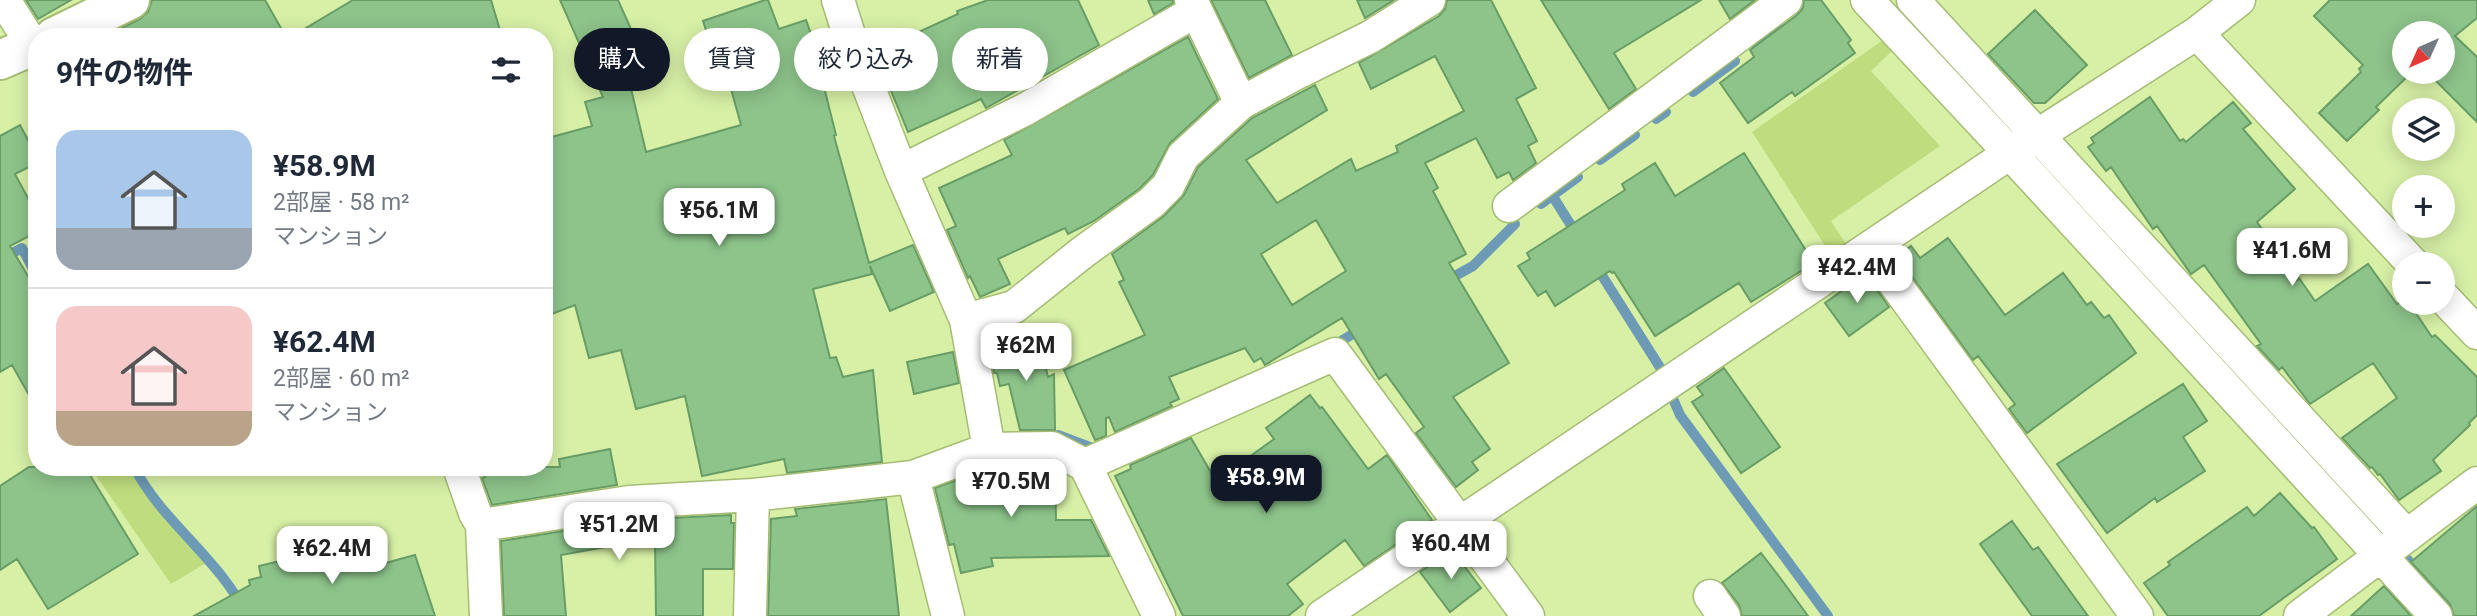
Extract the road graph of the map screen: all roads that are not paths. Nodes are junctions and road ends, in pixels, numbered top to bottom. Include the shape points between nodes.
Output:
1 (4, 0) edge
2 (130, 0) edge
3 (838, 0) edge
4 (1429, 0) edge
5 (1786, 0) edge
6 (1913, 0) edge
7 (2239, 0) edge
8 (1880, 4) edge
9 (1193, 5) edge
10 (35, 28) edge
11 (75, 28) edge
12 (2197, 33) junction
13 (1241, 103) junction
14 (2037, 135) junction
15 (2010, 153) junction
16 (901, 171) junction
17 (1508, 206) dead end
18 (2134, 240) junction
19 (1869, 248) junction
20 (2402, 252) edge
21 (2110, 261) junction
22 (2455, 310) edge
23 (966, 320) junction
24 (2477, 333) edge
25 (989, 449) junction
26 (1085, 465) junction
27 (462, 476) edge
28 (913, 477) junction
29 (2477, 483) edge
30 (753, 495) junction
31 (482, 525) junction
32 (1461, 525) junction
33 (2407, 536) junction
34 (2380, 556) junction
35 (486, 616) edge
36 (750, 616) edge
37 (948, 616) edge
38 (1159, 616) edge
39 (1322, 616) edge
40 (1528, 616) edge
41 (2137, 616) edge
42 (2300, 616) edge
43 (2436, 616) edge

1 - 10 street
2 - 11 main road
3 - 16 street
4 - 13 street via 1370,37
5 - 17 street
6 - 14 street
7 - 12 street
8 - 15 street
9 - 13 street
9 - 16 street via 1024,110
12 - 14 street
12 - 20 street
13 - 23 street via 1183,156 1168,186 1151,203 1014,307
14 - 15 street
14 - 18 street
15 - 19 street
15 - 21 street
16 - 23 street
18 - 21 street
18 - 33 street
19 - 32 street
19 - 41 street
21 - 34 street
22 - 24 street
23 - 25 street
25 - 26 street via 1052,448
25 - 28 street
26 - 32 street via 1335,354
26 - 38 street
27 - 31 street
28 - 30 street
28 - 37 street
29 - 33 street
30 - 31 street via 629,502
30 - 36 street
31 - 35 street
32 - 39 street
32 - 40 street
33 - 34 street
34 - 42 street
34 - 43 street

